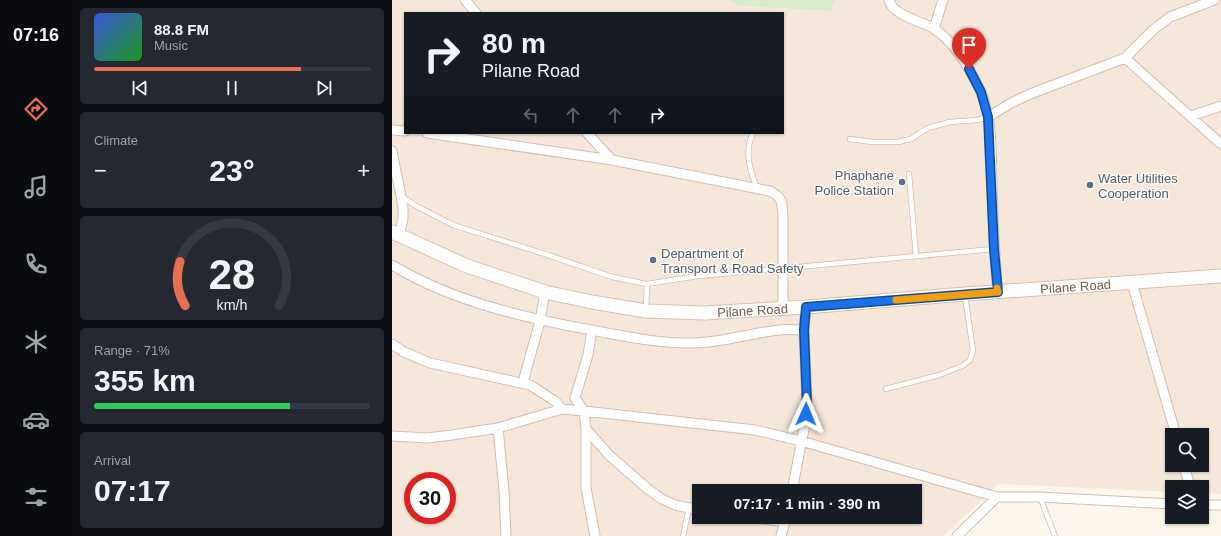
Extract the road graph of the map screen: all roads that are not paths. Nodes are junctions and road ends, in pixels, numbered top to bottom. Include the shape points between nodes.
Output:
1 (465, 0) edge
2 (889, 0) edge
3 (944, 0) edge
4 (1214, 0) edge
5 (475, 12) edge
6 (934, 29) junction
7 (1125, 58) junction
8 (1221, 106) edge
9 (1191, 116) junction
10 (988, 117) junction
11 (392, 130) edge
12 (404, 131) edge
13 (434, 134) edge
14 (588, 134) edge
15 (753, 134) edge
16 (850, 139) dead end
17 (1221, 144) edge
18 (392, 151) edge
19 (612, 160) junction
20 (909, 174) dead end
21 (392, 190) edge
22 (758, 190) junction
23 (401, 196) junction
24 (396, 234) edge
25 (994, 249) junction
26 (916, 256) junction
27 (392, 265) edge
28 (784, 269) junction
29 (1221, 276) edge
30 (1132, 283) junction
31 (647, 284) junction
32 (545, 292) junction
33 (998, 292) junction
34 (965, 294) junction
35 (806, 307) junction
36 (783, 308) junction
37 (646, 312) junction
38 (540, 321) junction
39 (592, 330) junction
40 (804, 330) junction
41 (392, 344) edge
42 (523, 382) junction
43 (886, 389) dead end
44 (562, 409) junction
45 (584, 411) junction
46 (498, 428) junction
47 (1174, 428) edge
48 (586, 429) junction
49 (392, 436) edge
50 (801, 441) junction
51 (793, 484) edge
52 (998, 497) junction
53 (1040, 497) junction
54 (1165, 504) edge
55 (1209, 505) edge
56 (1221, 505) edge
57 (689, 508) junction
58 (692, 509) edge
59 (784, 524) edge
60 (506, 536) edge
61 (595, 536) edge
62 (683, 536) edge
63 (781, 536) edge
64 (957, 536) edge
65 (1055, 536) edge

1 - 5 street
2 - 6 street via 895,11
3 - 6 street
4 - 7 street via 1170,17
6 - 10 street via 963,58 981,92
7 - 9 street
7 - 10 street via 1030,94
8 - 9 street
9 - 17 street
10 - 16 lane via 928,128 911,139 898,142
10 - 25 street
11 - 12 street
13 - 19 street
14 - 19 street
15 - 22 lane via 748,148 749,165
18 - 23 street
19 - 22 street
20 - 26 lane
21 - 23 street
22 - 28 street via 776,194 782,202
23 - 24 street via 403,218
23 - 31 lane via 453,225 612,277
24 - 32 main road, Pilane Road via 467,266
25 - 26 lane
25 - 33 street
26 - 28 lane
27 - 38 street via 461,298
28 - 31 lane via 698,276
28 - 36 street
29 - 30 main road, Pilane Road
30 - 33 main road, Pilane Road
30 - 47 street
31 - 37 lane
32 - 37 main road, Pilane Road
32 - 38 street
33 - 34 main road, Pilane Road
34 - 35 main road, Pilane Road
34 - 43 lane via 973,350 970,360 962,366 938,375
35 - 36 main road, Pilane Road
35 - 40 street
36 - 37 main road, Pilane Road via 704,313
38 - 39 street
38 - 42 street
39 - 40 street via 671,344 697,343 780,330
39 - 45 street via 588,355 575,398
40 - 50 street via 807,405
41 - 42 street via 430,363
42 - 44 street via 555,401
44 - 45 street
44 - 46 street
45 - 48 street
45 - 50 street via 755,430
46 - 49 street via 427,438
46 - 60 street
48 - 57 street via 609,455 649,490 675,505
48 - 61 street via 586,488
50 - 51 street
50 - 52 street
52 - 53 street
52 - 64 street
53 - 54 street
53 - 65 lane
55 - 56 street
57 - 58 street
57 - 62 lane
59 - 63 street

